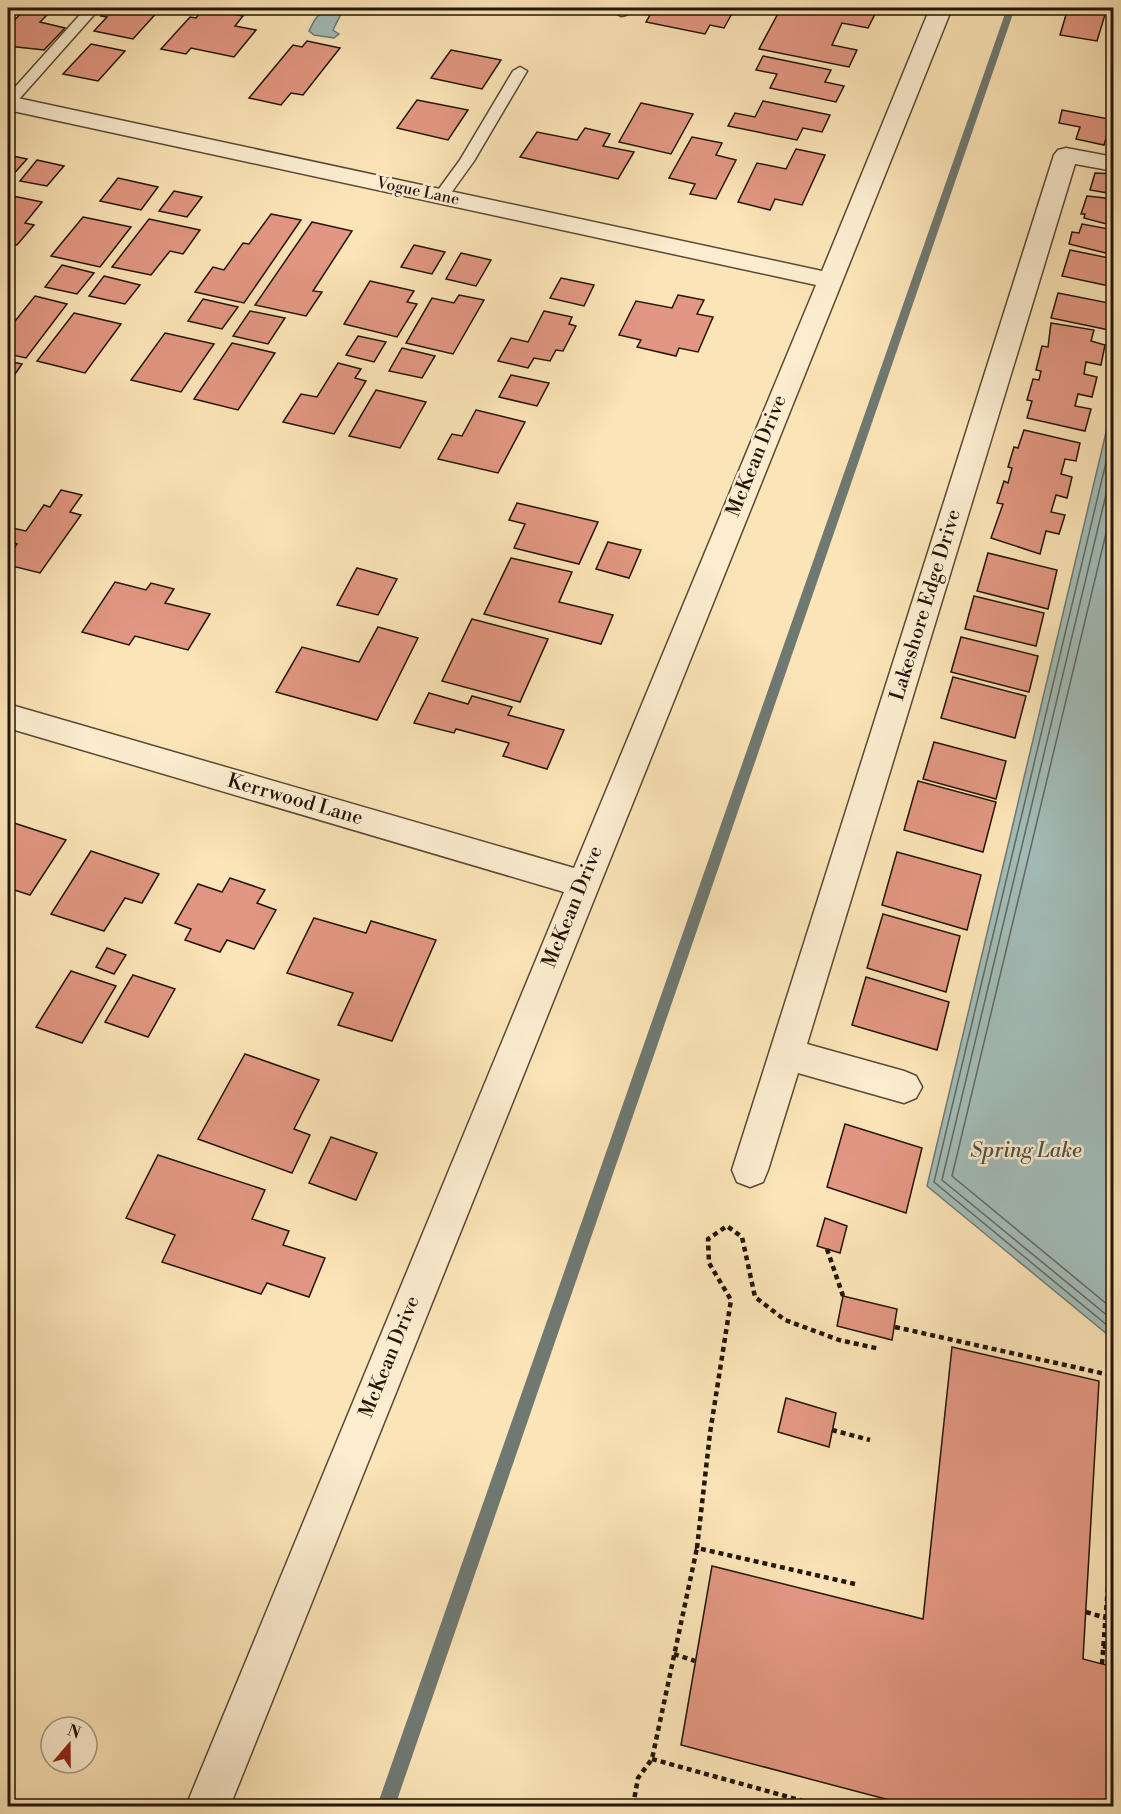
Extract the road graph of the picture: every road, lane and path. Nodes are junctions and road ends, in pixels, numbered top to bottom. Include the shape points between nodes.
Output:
1 (93, 8) edge
2 (941, 8) edge
3 (520, 72) dead end
4 (8, 103) edge
5 (1113, 164) edge
6 (441, 196) junction
7 (828, 280) junction
8 (8, 716) edge
9 (583, 884) junction
10 (786, 1054) junction
11 (904, 1087) dead end
12 (750, 1170) dead end
13 (827, 1249) dead end
14 (843, 1296) dead end
15 (895, 1327) dead end
16 (880, 1349) dead end
17 (1113, 1383) edge
18 (832, 1430) dead end
19 (870, 1440) dead end
20 (1113, 1509) edge
21 (697, 1548) junction
22 (855, 1584) dead end
23 (1086, 1612) dead end
24 (1106, 1618) junction
25 (1103, 1646) junction
26 (1113, 1649) edge
27 (674, 1654) junction
28 (695, 1661) dead end
29 (1102, 1664) dead end
30 (652, 1759) junction
31 (208, 1806) edge
32 (633, 1806) edge
33 (821, 1806) edge

1 - 4 lane
2 - 7 street, McKean Drive
3 - 6 lane via 467,161
4 - 6 street, Vogue Lane
5 - 10 street, Lakeshore Edge Drive via 1066,155
6 - 7 street, Vogue Lane
7 - 9 street, McKean Drive
8 - 9 street, Kerrwood Lane
9 - 31 street, McKean Drive
10 - 11 street
10 - 12 street, Lakeshore Edge Drive
13 - 14 path
15 - 17 path via 1110,1375
16 - 21 path via 839,1340 785,1320 755,1297 742,1237 728,1226 708,1239 709,1263 731,1300
18 - 19 path
20 - 24 path
21 - 22 path via 738,1554
21 - 27 path
23 - 24 path
24 - 25 path
25 - 26 path
25 - 29 path
27 - 28 path
27 - 30 path
30 - 32 path via 638,1778
30 - 33 path

